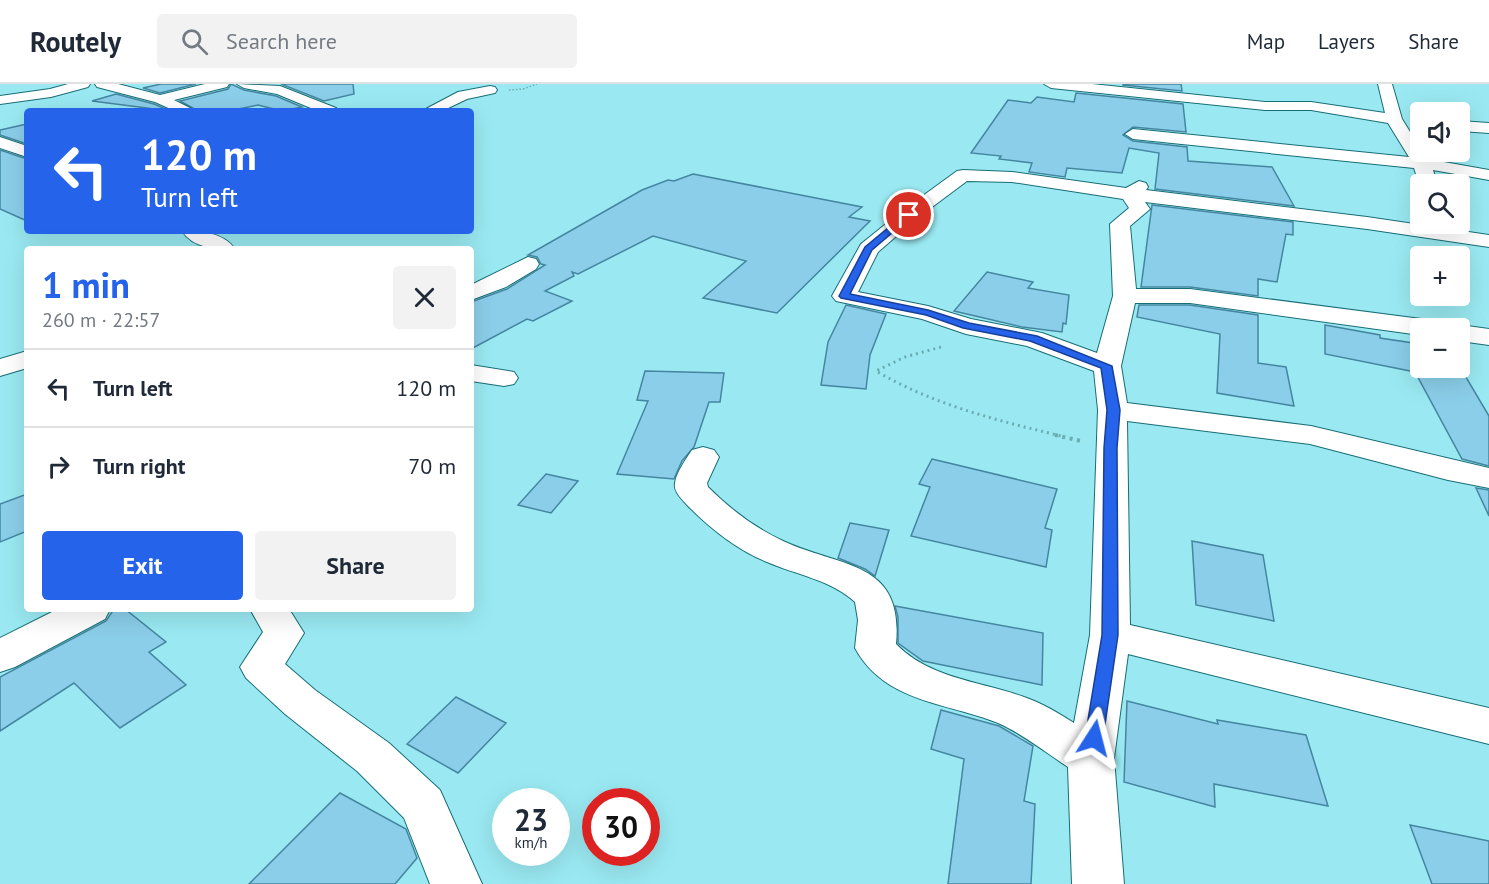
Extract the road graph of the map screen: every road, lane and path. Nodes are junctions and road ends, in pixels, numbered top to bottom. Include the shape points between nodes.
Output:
1 (83, 84) edge
2 (102, 84) edge
3 (222, 84) edge
4 (244, 84) edge
5 (537, 84) edge
6 (1051, 84) edge
7 (1385, 84) edge
8 (490, 90) joint
9 (160, 99) junction
10 (1142, 99) edge
11 (0, 100) edge
12 (181, 108) edge
13 (324, 108) edge
14 (436, 108) edge
15 (1396, 121) junction
16 (1410, 122) edge
17 (1470, 127) edge
18 (1489, 128) edge
19 (0, 142) edge
20 (24, 151) edge
21 (1421, 163) junction
22 (1425, 174) edge
23 (1489, 175) edge
24 (1138, 184) junction
25 (1410, 225) edge
26 (1470, 233) edge
27 (197, 234) edge
28 (1489, 241) edge
29 (219, 246) edge
30 (528, 264) dead end
31 (474, 292) edge
32 (1125, 296) junction
33 (1410, 325) edge
34 (1470, 334) edge
35 (1489, 337) edge
36 (941, 347) dead end
37 (24, 360) edge
38 (1107, 366) junction
39 (0, 368) edge
40 (474, 373) edge
41 (504, 378) dead end
42 (1113, 410) junction
43 (1111, 448) junction
44 (703, 457) dead end
45 (1489, 478) edge
46 (85, 612) edge
47 (271, 612) edge
48 (1110, 635) junction
49 (0, 656) edge
50 (1489, 726) edge
51 (1091, 758) junction
52 (456, 884) edge
53 (1098, 884) edge

1 - 11 street
2 - 9 street
3 - 9 street
4 - 13 street via 280,90
5 - 8 path via 523,89
6 - 10 street
7 - 15 street
8 - 14 street via 463,95
9 - 12 street
10 - 15 street via 1311,106
10 - 21 street via 1134,140
15 - 16 street
15 - 21 street
17 - 18 street
19 - 20 street
21 - 22 street
21 - 23 street
24 - 25 street via 1180,201
24 - 32 street via 1140,209 1120,224
24 - 38 street via 963,175 868,249 844,296 1033,339
26 - 28 street
27 - 29 street
30 - 31 street
32 - 33 street via 1190,296
32 - 38 street
34 - 35 street
36 - 43 path via 905,357 876,371 963,411
37 - 39 street
38 - 42 street
40 - 41 street
42 - 43 street
42 - 45 street via 1311,435
43 - 48 street
44 - 51 street via 691,483 692,490 717,516 769,549 857,583 872,595 879,622 875,648 888,664 922,686 1013,710
46 - 49 street
47 - 52 street via 284,633 261,667 373,758 423,805
48 - 50 street
48 - 51 street
51 - 53 street

